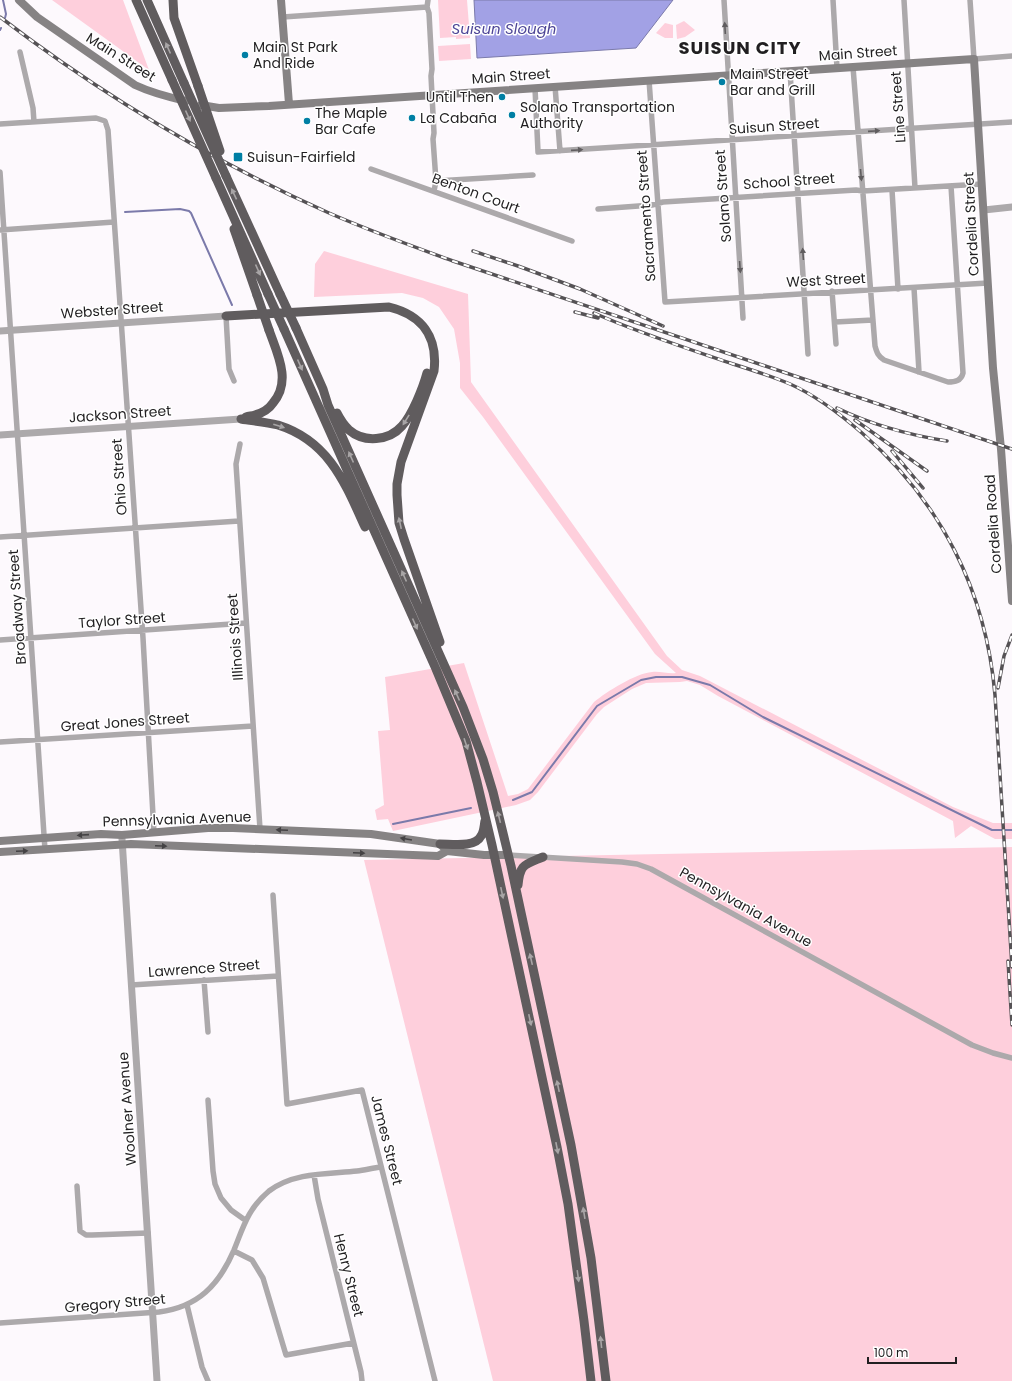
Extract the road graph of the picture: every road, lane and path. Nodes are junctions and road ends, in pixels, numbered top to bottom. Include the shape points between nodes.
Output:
1 (19, 0) edge
2 (136, 0) edge
3 (147, 0) edge
4 (173, 0) edge
5 (281, 0) edge
6 (428, 0) edge
7 (724, 0) edge
8 (833, 0) edge
9 (904, 0) edge
10 (970, 0) edge
11 (427, 7) junction
12 (282, 17) junction
13 (20, 52) dead end
14 (1012, 56) edge
15 (974, 59) junction
16 (908, 63) junction
17 (853, 67) junction
18 (837, 68) junction
19 (790, 71) junction
20 (728, 75) junction
21 (649, 80) junction
22 (555, 86) junction
23 (535, 88) junction
24 (432, 94) junction
25 (289, 104) junction
26 (34, 122) junction
27 (1012, 122) edge
28 (0, 124) edge
29 (978, 124) junction
30 (912, 128) junction
31 (858, 132) junction
32 (795, 136) junction
33 (731, 140) junction
34 (653, 145) junction
35 (560, 151) junction
36 (371, 169) dead end
37 (0, 172) edge
38 (533, 175) dead end
39 (226, 176) junction
40 (436, 181) junction
41 (982, 184) junction
42 (951, 186) junction
43 (915, 188) junction
44 (892, 190) junction
45 (434, 191) junction
46 (863, 191) junction
47 (798, 194) junction
48 (736, 198) junction
49 (658, 204) junction
50 (1012, 207) edge
51 (228, 208) junction
52 (598, 209) dead end
53 (984, 210) junction
54 (114, 222) junction
55 (2, 230) edge
56 (572, 241) dead end
57 (988, 283) junction
58 (958, 285) junction
59 (914, 288) junction
60 (898, 289) junction
61 (871, 290) junction
62 (832, 291) junction
63 (805, 293) junction
64 (742, 297) junction
65 (665, 302) joint
66 (226, 316) junction
67 (744, 318) dead end
68 (415, 319) junction
69 (873, 320) junction
70 (835, 322) junction
71 (121, 323) junction
72 (10, 330) junction
73 (0, 331) edge
74 (836, 344) dead end
75 (808, 354) dead end
76 (919, 372) junction
77 (234, 381) dead end
78 (323, 389) junction
79 (241, 419) junction
80 (128, 426) junction
81 (17, 434) junction
82 (0, 435) edge
83 (240, 444) dead end
84 (1001, 445) joint
85 (239, 521) junction
86 (135, 528) junction
87 (24, 535) junction
88 (0, 537) edge
89 (404, 599) junction
90 (1012, 601) edge
91 (246, 623) junction
92 (142, 630) junction
93 (30, 638) junction
94 (0, 640) edge
95 (445, 667) junction
96 (252, 726) junction
97 (148, 733) junction
98 (38, 740) junction
99 (0, 742) edge
100 (486, 818) junction
101 (260, 829) junction
102 (154, 832) junction
103 (122, 835) junction
104 (44, 838) junction
105 (0, 841) edge
106 (122, 845) junction
107 (443, 848) junction
108 (45, 850) junction
109 (0, 852) edge
110 (494, 855) junction
111 (508, 855) junction
112 (543, 857) junction
113 (273, 895) dead end
114 (517, 895) junction
115 (278, 976) junction
116 (204, 980) junction
117 (131, 985) junction
118 (208, 1032) dead end
119 (1012, 1058) edge
120 (208, 1100) dead end
121 (381, 1167) junction
122 (314, 1175) junction
123 (77, 1186) dead end
124 (245, 1220) junction
125 (148, 1233) junction
126 (234, 1251) junction
127 (187, 1305) junction
128 (153, 1313) junction
129 (0, 1324) edge
130 (354, 1343) junction
131 (157, 1381) edge
132 (208, 1381) edge
133 (362, 1381) edge
134 (434, 1381) edge
135 (591, 1381) edge
136 (606, 1381) edge

1 - 25 main road, Main Street via 54,29 149,92 220,108
2 -> 51 highway, bridge
39 -> 3 highway, bridge
4 - 39 highway, bridge via 174,18
5 - 12 main road
6 - 11 street
20 -> 7 street, Solano Street
8 - 18 street
9 - 16 street, Line Street
10 - 15 street, Cordelia Street
11 - 12 street
11 - 24 street
12 - 25 main road
13 - 26 street
14 - 15 street, Main Street
15 - 16 main road, Main Street
15 - 29 main road, Cordelia Street
16 - 17 main road, Main Street
16 - 30 street, Line Street
17 - 18 main road, Main Street
17 - 31 street
18 - 19 main road, Main Street
19 - 20 main road, Main Street
19 - 32 street
20 - 21 main road, Main Street
20 - 33 street, Solano Street
21 - 22 main road, Main Street
21 - 34 street, Sacramento Street
22 - 23 main road, Main Street
22 - 35 street
23 - 24 main road, Main Street
23 - 35 street, Suisun Street via 538,152
24 - 25 main road, Main Street
24 - 40 street
26 - 28 street
26 - 54 street, Ohio Street via 96,118 105,121 108,130
27 - 29 street, Suisun Street
29 - 30 street, Suisun Street
29 - 41 main road, Cordelia Street
31 -> 30 street, Suisun Street
30 - 43 street, Line Street
31 - 32 street, Suisun Street
31 -> 46 street
32 - 33 street, Suisun Street
32 - 47 street
33 - 34 street, Suisun Street
33 - 48 street, Solano Street
35 -> 34 street, Suisun Street
34 - 49 street, Sacramento Street
36 - 45 street, Benton Court
37 - 55 street, Broadway Street
38 - 40 street
78 -> 39 highway, bridge
40 - 45 street
41 - 42 street, School Street
41 - 53 main road, Cordelia Street
42 - 43 street, School Street
42 - 58 street
43 - 44 street, School Street
44 - 46 street, School Street
44 - 60 street
45 - 56 street, Benton Court
46 - 47 street, School Street
46 - 61 street
47 - 48 street, School Street
63 -> 47 street
48 - 49 street, School Street
48 -> 64 street, Solano Street
49 - 52 street, School Street
49 - 65 street, Sacramento Street
50 - 53 street
51 - 79 highway, bridge via 269,330 283,381 277,399 266,410
51 -> 89 highway, bridge
53 - 57 main road, Cordelia Street
54 - 55 street
54 - 71 street, Ohio Street
55 - 72 street, Broadway Street
57 - 58 street, West Street
57 - 84 main road, Cordelia Street
58 - 59 street, West Street
58 - 76 street via 962,377 955,382 948,382
59 - 60 street, West Street
59 - 76 street
60 - 61 street, West Street
61 - 62 street, West Street
61 - 69 street
62 - 63 street, West Street
62 - 70 street
63 - 64 street, West Street
63 - 75 street
64 - 65 street, West Street
64 - 67 street, Solano Street
66 - 68 highway via 378,306 396,309
66 - 71 street, Webster Street
66 - 77 street via 229,369
68 -> 78 highway via 427,341 428,367 409,417 393,434 372,439 350,431
95 -> 68 highway via 397,510 397,484 401,462 434,371 433,345 421,323
69 - 70 street
69 - 76 street via 875,346 879,356
70 - 74 street
71 - 72 street, Webster Street
71 - 80 street, Ohio Street
72 - 73 street, Webster Street
72 - 81 street, Broadway Street
95 -> 78 highway
79 - 80 street, Jackson Street
79 -> 89 highway via 265,422 292,431 313,444 332,463 352,498 390,579
80 - 81 street, Jackson Street
80 - 86 street, Ohio Street
81 - 82 street, Jackson Street
81 - 87 street, Broadway Street
83 - 85 street, Illinois Street via 236,464
84 - 90 main road, Cordelia Road
85 - 86 street
85 - 91 street, Illinois Street
86 - 87 street
86 - 92 street, Ohio Street
87 - 88 street
87 - 93 street, Broadway Street
89 -> 100 highway via 466,741
91 - 92 street, Taylor Street
91 - 96 street, Illinois Street
92 - 93 street, Taylor Street
92 - 97 street, Ohio Street
93 - 94 street, Taylor Street
93 - 98 street, Broadway Street
111 -> 95 highway via 483,759
96 - 97 street, Great Jones Street
96 - 101 street, Illinois Street
97 - 98 street, Great Jones Street
97 - 102 street, Ohio Street
98 - 99 street, Great Jones Street
98 - 104 street, Broadway Street
100 - 107 highway via 477,841
100 - 110 highway
101 - 102 main road, Pennsylvania Avenue via 208,828
107 -> 101 main road, Pennsylvania Avenue via 371,834
102 - 103 main road, Pennsylvania Avenue
103 -> 104 main road, Pennsylvania Avenue
103 - 106 street, Woolner Avenue
104 - 105 main road, Pennsylvania Avenue
104 - 108 street, Broadway Street
106 -> 107 main road, Pennsylvania Avenue via 438,856
106 - 108 main road, Pennsylvania Avenue
106 - 117 street, Woolner Avenue
107 - 110 main road, Pennsylvania Avenue
109 -> 108 main road, Pennsylvania Avenue
110 - 111 main road, Pennsylvania Avenue
110 -> 135 highway via 557,1147 576,1260
111 - 112 street, Pennsylvania Avenue
111 - 114 highway
112 - 114 highway via 528,863 520,871
112 - 119 street, Pennsylvania Avenue via 622,862 651,869 972,1045 993,1054
113 - 115 street, James Street
136 -> 114 highway via 581,1198
115 - 116 street, Lawrence Street
115 - 121 street, James Street via 287,1104 362,1090
116 - 117 street, Lawrence Street
116 - 118 street
117 - 125 street, Woolner Avenue
120 - 124 street via 215,1184 221,1198 231,1210
121 - 122 street, Gregory Street
121 - 134 street, James Street
122 - 124 street, Gregory Street via 285,1182 270,1191
122 - 130 street, Henry Street
123 - 125 street via 80,1231 86,1235
124 - 126 street, Gregory Street
125 - 128 street, Woolner Avenue
126 - 127 street, Gregory Street via 216,1283 208,1292
126 - 130 street via 252,1260 263,1278 286,1355
127 - 128 street, Gregory Street
127 - 132 street
128 - 129 street, Gregory Street
128 - 131 street, Woolner Avenue
130 - 133 street, Henry Street

